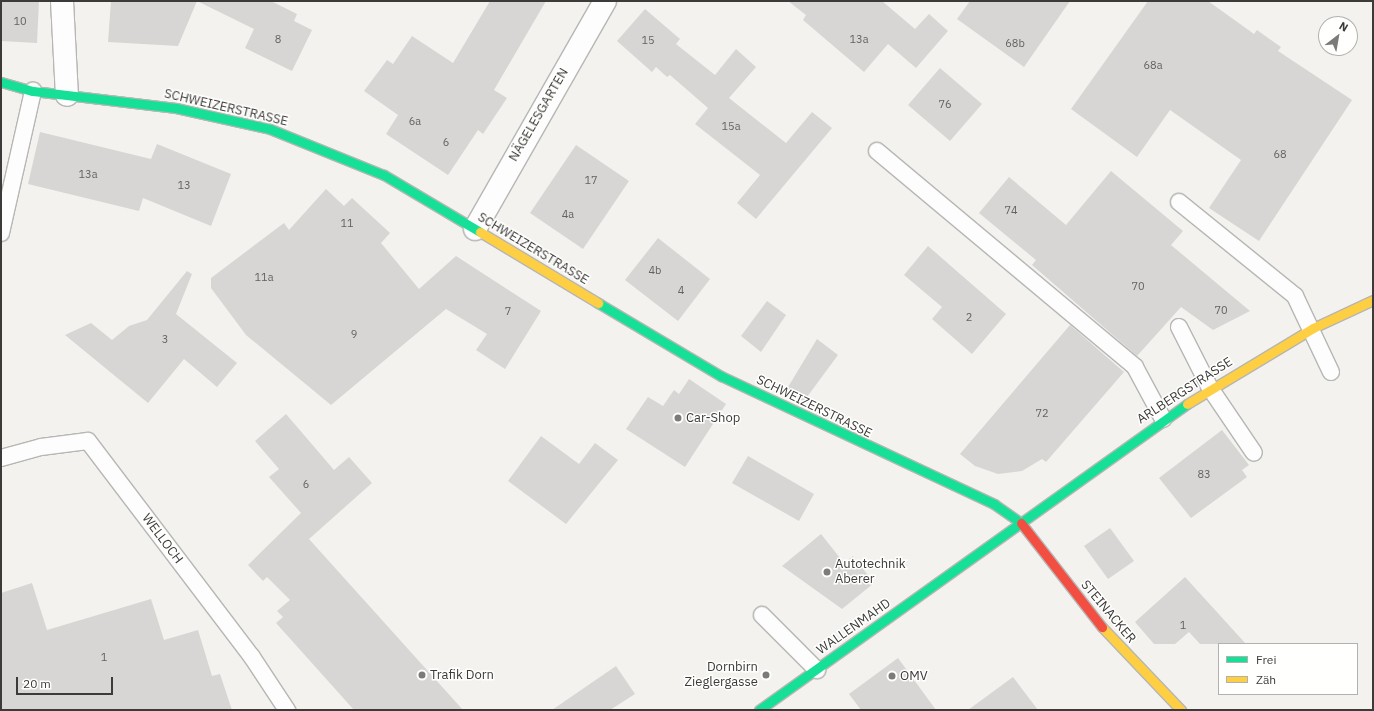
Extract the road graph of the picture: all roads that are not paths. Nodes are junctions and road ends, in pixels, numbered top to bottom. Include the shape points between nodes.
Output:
1 (62, 1) edge
2 (605, 1) edge
3 (1, 82) edge
4 (33, 91) junction
5 (67, 95) junction
6 (877, 151) dead end
7 (1179, 202) dead end
8 (475, 229) junction
9 (1, 233) edge
10 (1373, 300) edge
11 (1178, 327) dead end
12 (1313, 328) junction
13 (1331, 372) dead end
14 (1210, 388) junction
15 (1163, 419) junction
16 (1254, 453) dead end
17 (1, 458) edge
18 (1022, 523) junction
19 (762, 615) dead end
20 (817, 670) junction
21 (287, 710) edge
22 (759, 710) edge
23 (1181, 710) edge

1 - 5 street
2 - 8 street, NÄGELESGARTEN
3 - 4 street, SCHWEIZERSTRASSE
4 - 5 street, SCHWEIZERSTRASSE
4 - 9 lane
5 - 8 street, SCHWEIZERSTRASSE via 176,108 270,129 384,175
6 - 15 lane via 1135,367
7 - 12 lane via 1295,296
8 - 18 street, SCHWEIZERSTRASSE via 721,376 994,504
10 - 12 street, ARLBERGSTRASSE
11 - 14 lane
12 - 13 lane
12 - 14 street, ARLBERGSTRASSE
14 - 15 street, ARLBERGSTRASSE
14 - 16 lane
15 - 18 street, ARLBERGSTRASSE
17 - 21 lane, WELLOCH via 41,447 88,441 252,657
18 - 20 street, WALLENMAHD
18 - 23 street, STEINACKER via 1107,632
19 - 20 lane
20 - 22 street, WALLENMAHD

